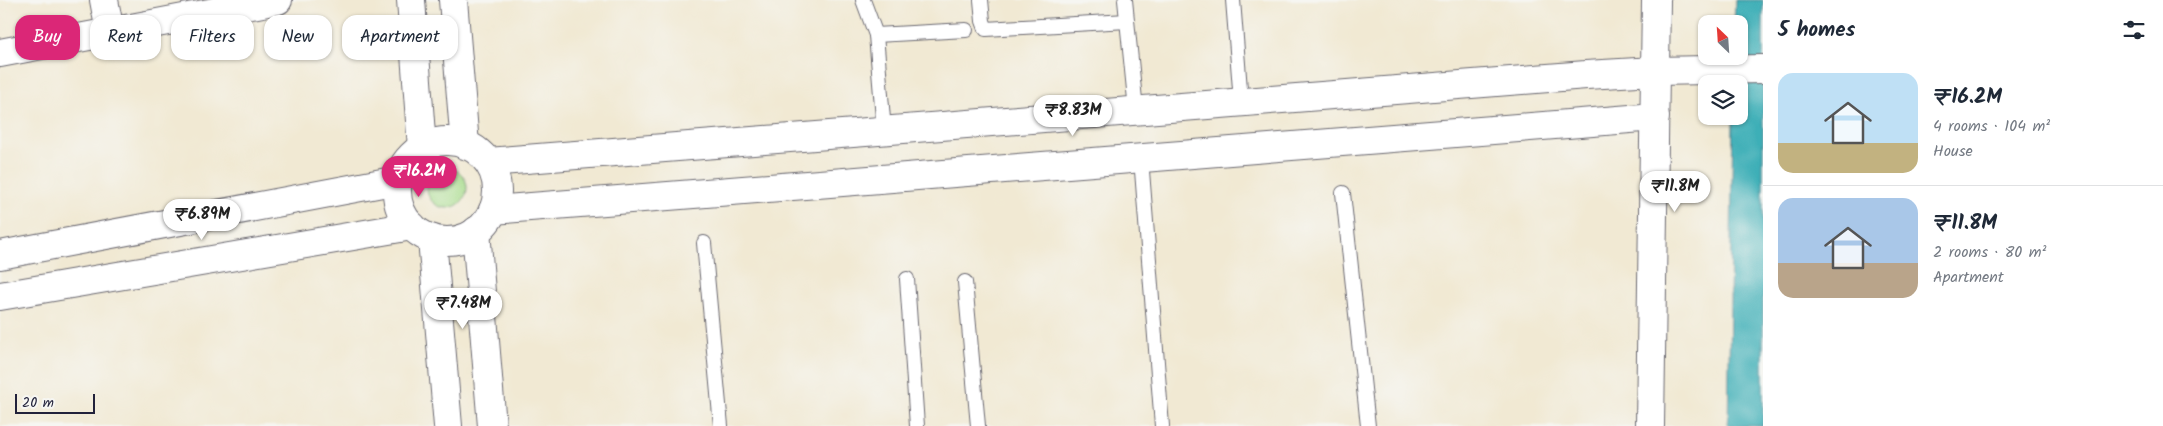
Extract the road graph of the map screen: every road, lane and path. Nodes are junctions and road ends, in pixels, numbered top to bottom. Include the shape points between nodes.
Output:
1 (104, 0) edge
2 (278, 0) edge
3 (411, 0) edge
4 (453, 0) edge
5 (863, 0) edge
6 (981, 0) edge
7 (1125, 0) edge
8 (1233, 0) edge
9 (1656, 0) edge
10 (107, 15) edge
11 (1127, 20) junction
12 (161, 22) edge
13 (966, 30) dead end
14 (876, 35) junction
15 (90, 36) edge
16 (0, 53) edge
17 (1763, 69) edge
18 (1655, 72) junction
19 (1241, 102) junction
20 (1136, 110) junction
21 (1655, 117) junction
22 (884, 130) junction
23 (465, 144) junction
24 (422, 148) junction
25 (1141, 158) junction
26 (488, 162) junction
27 (398, 180) junction
28 (1343, 192) dead end
29 (493, 210) junction
30 (476, 231) junction
31 (422, 232) junction
32 (704, 242) dead end
33 (0, 255) edge
34 (907, 278) dead end
35 (965, 282) dead end
36 (0, 296) edge
37 (448, 426) edge
38 (492, 426) edge
39 (721, 426) edge
40 (917, 426) edge
41 (978, 426) edge
42 (1162, 426) edge
43 (1368, 426) edge
44 (1650, 426) edge

1 - 10 street
2 - 12 street
3 - 24 street
4 - 23 street
5 - 14 lane
6 - 11 lane via 986,29
7 - 11 lane
8 - 19 lane
9 - 18 street
11 - 20 lane
13 - 14 lane
14 - 22 lane
15 - 16 street
17 - 18 street
18 - 19 street
18 - 21 street
19 - 20 street
20 - 22 street
21 - 25 street
21 - 44 street
22 - 26 street
23 - 24 street via 449,140
23 - 26 street via 477,150
24 - 27 street via 404,164
25 - 29 street
25 - 42 lane
26 - 29 street via 496,179 497,197
27 - 31 street via 397,197 402,214
27 - 33 street
28 - 43 lane
29 - 30 street
30 - 31 street via 449,241
30 - 38 street
31 - 36 street
31 - 37 street
32 - 39 lane
34 - 40 lane
35 - 41 lane

